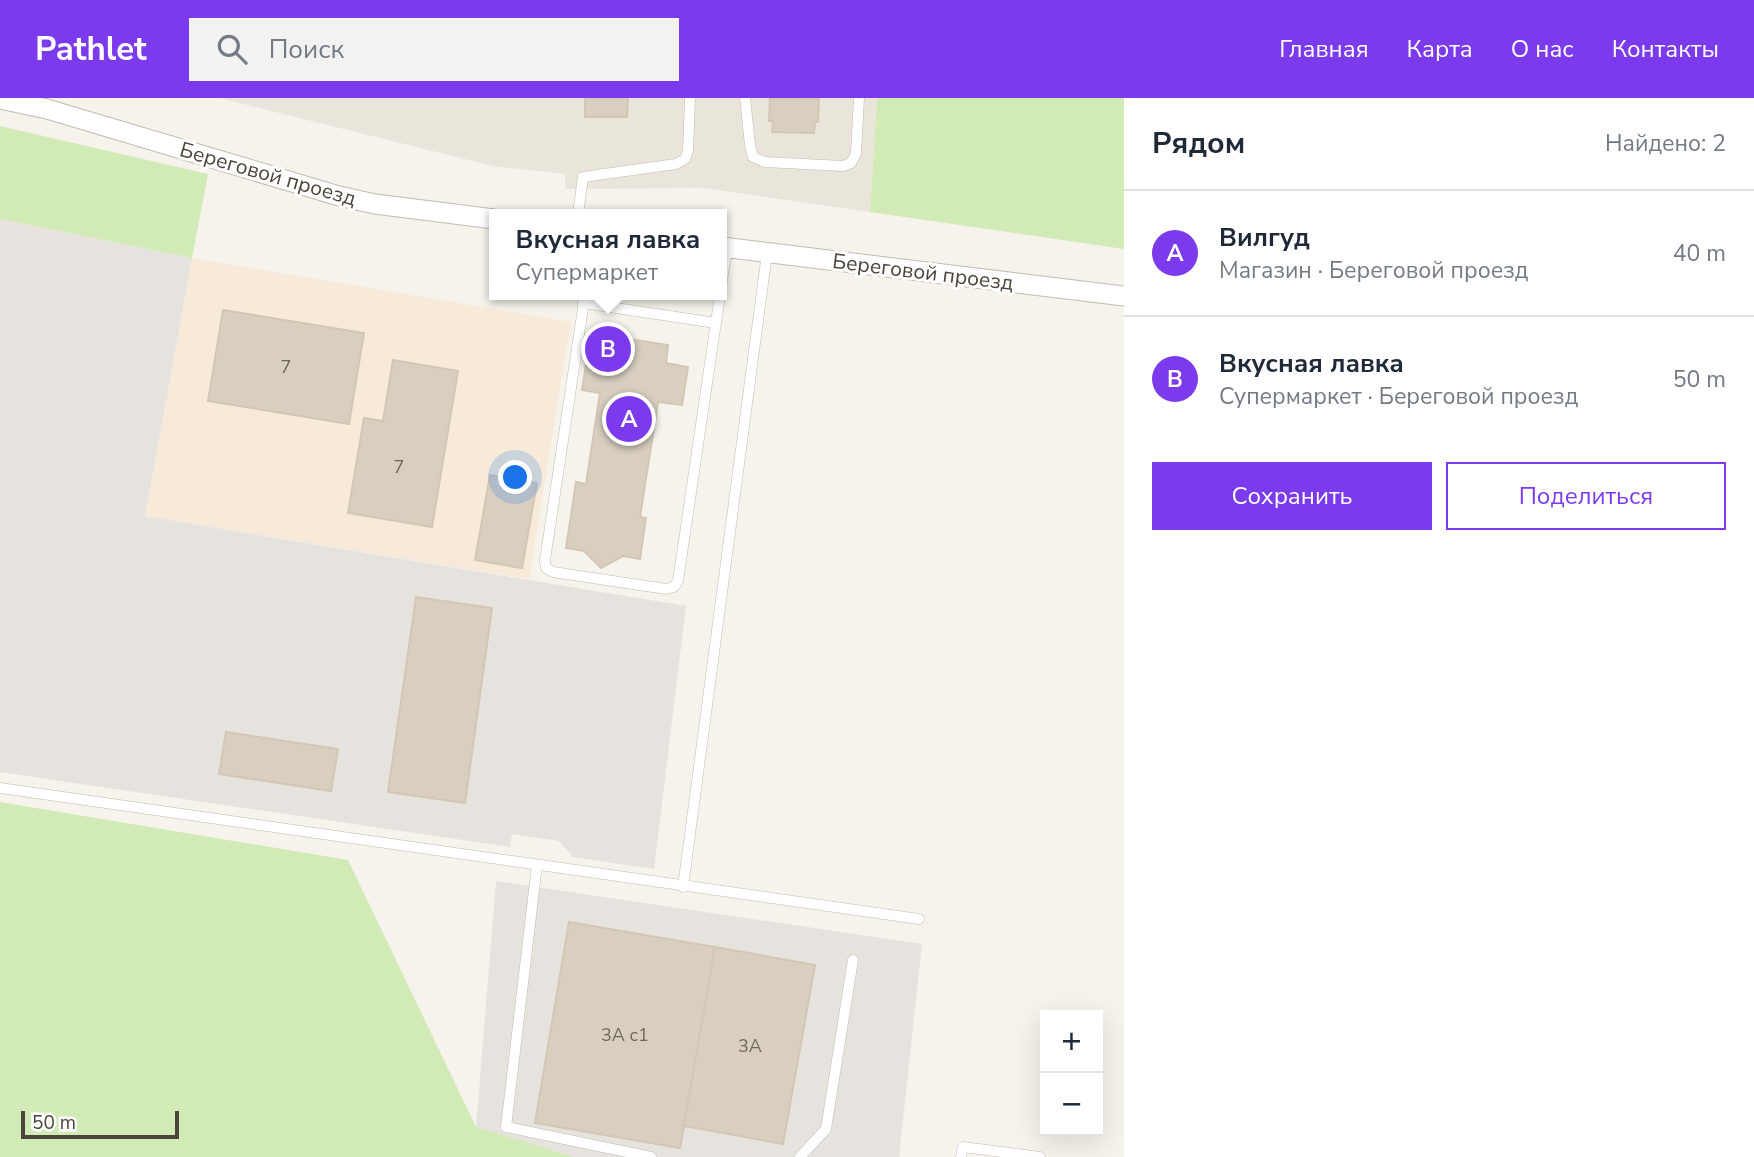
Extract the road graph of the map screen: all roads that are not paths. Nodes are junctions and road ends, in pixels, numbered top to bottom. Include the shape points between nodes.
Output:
1 (690, 98) edge
2 (745, 98) edge
3 (859, 98) edge
4 (0, 99) edge
5 (49, 104) edge
6 (579, 209) edge
7 (489, 218) edge
8 (727, 247) edge
9 (767, 253) junction
10 (1124, 296) edge
11 (584, 300) edge
12 (590, 300) edge
13 (719, 300) edge
14 (716, 323) junction
15 (0, 788) edge
16 (537, 865) junction
17 (683, 887) junction
18 (919, 919) dead end
19 (853, 960) dead end
20 (651, 1157) edge
21 (800, 1157) edge
22 (961, 1157) edge
23 (1041, 1157) edge

1 - 6 lane via 685,159 583,177
2 - 3 lane via 753,157 765,162 843,166 851,163 856,153
4 - 5 street, Береговой проезд
5 - 7 street, Береговой проезд via 339,196
8 - 9 street, Береговой проезд
9 - 10 street, Береговой проезд
9 - 17 lane
11 - 14 lane via 547,546 546,568 553,572 674,587
12 - 14 lane
13 - 14 lane
15 - 16 lane
16 - 17 lane
16 - 20 lane via 506,1126
17 - 18 lane
19 - 21 lane via 826,1129
22 - 23 lane via 963,1147

